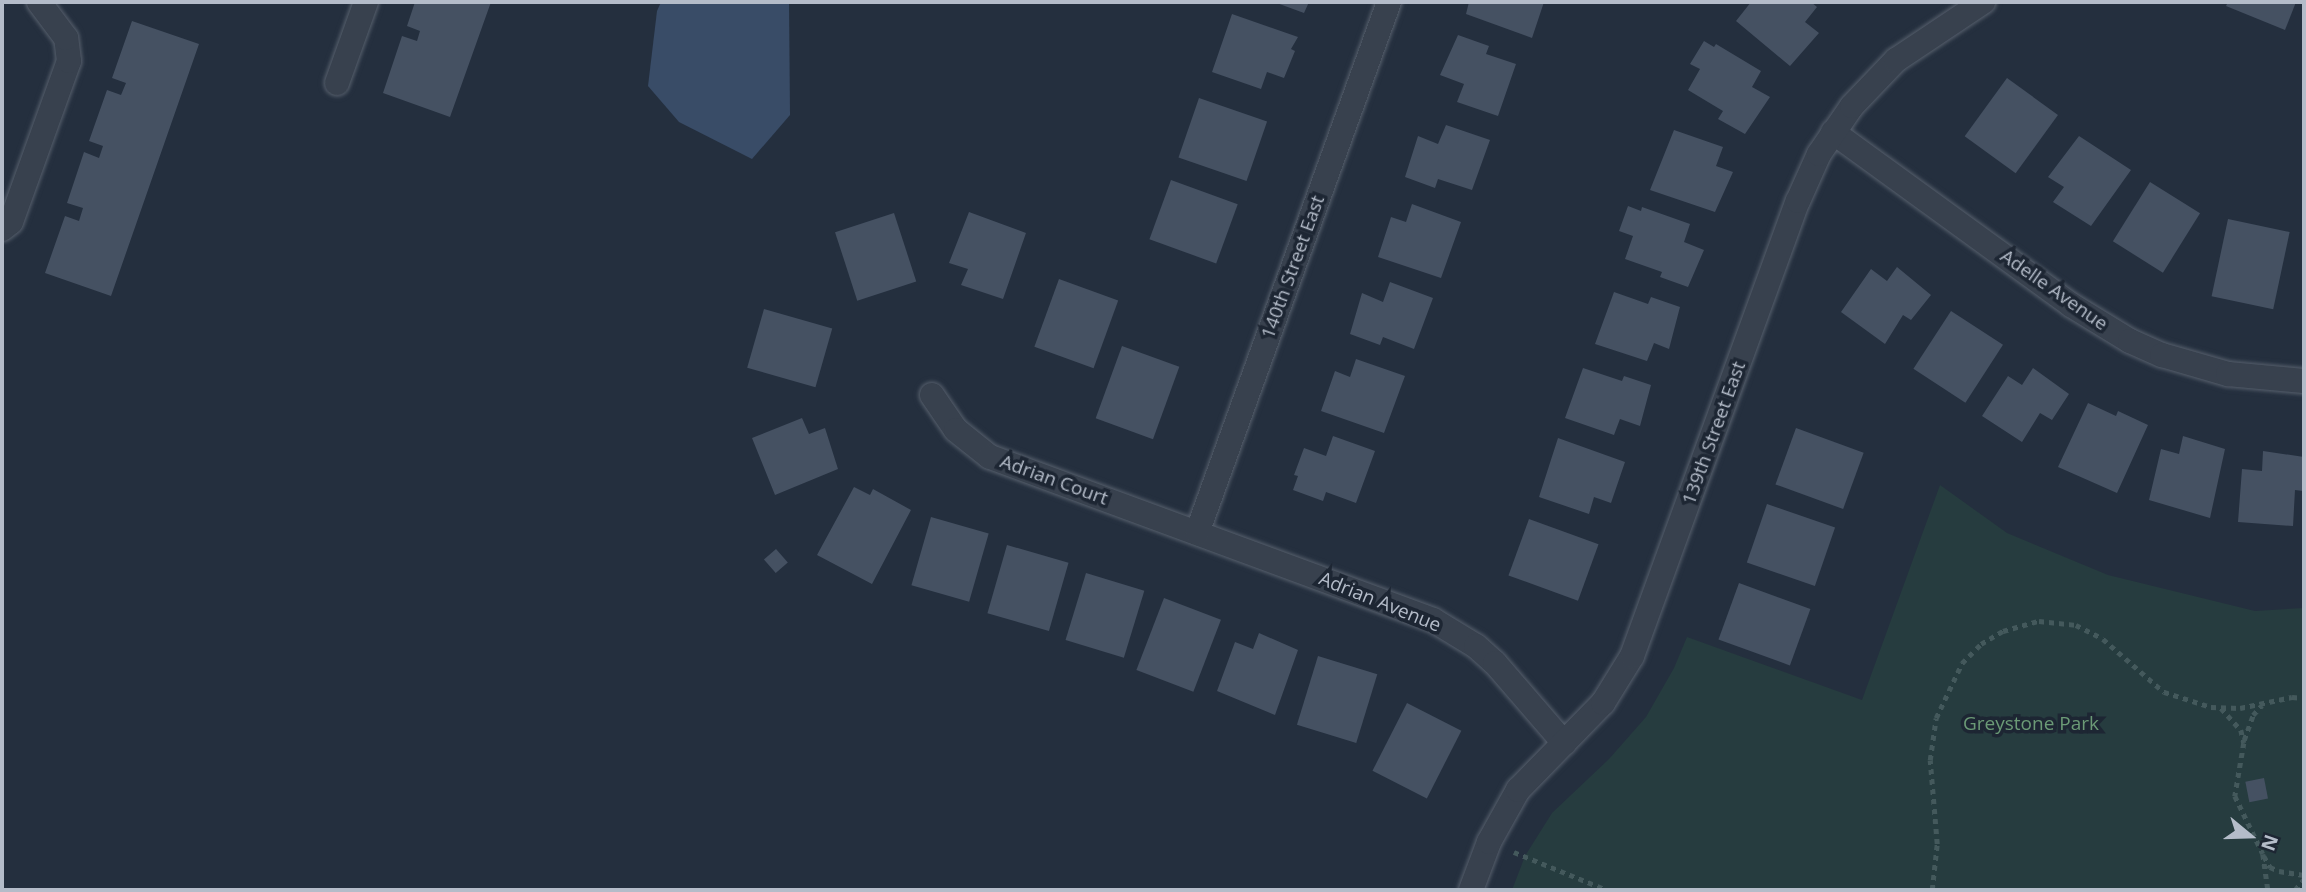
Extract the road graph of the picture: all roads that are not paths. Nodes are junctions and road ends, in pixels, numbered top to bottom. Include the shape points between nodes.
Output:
1 (39, 2) edge
2 (366, 2) edge
3 (1389, 2) edge
4 (1983, 2) edge
5 (337, 83) dead end
6 (1833, 132) junction
7 (2, 229) edge
8 (2304, 381) edge
9 (932, 395) dead end
10 (1197, 533) junction
11 (1564, 743) junction
12 (1471, 890) edge

1 - 7 street via 66,38 69,61 11,222
2 - 5 street
3 - 10 street, 140th Street East
4 - 6 street, 139th Street East via 1896,60
6 - 8 street, Adelle Avenue via 2071,305 2120,335 2195,366
6 - 11 street, 139th Street East via 1798,201 1632,656 1603,703
9 - 10 street, Adrian Court via 956,430 990,457
10 - 11 street, Adrian Avenue via 1410,610 1455,632 1495,663
11 - 12 street, 139th Street East via 1518,790 1489,842

